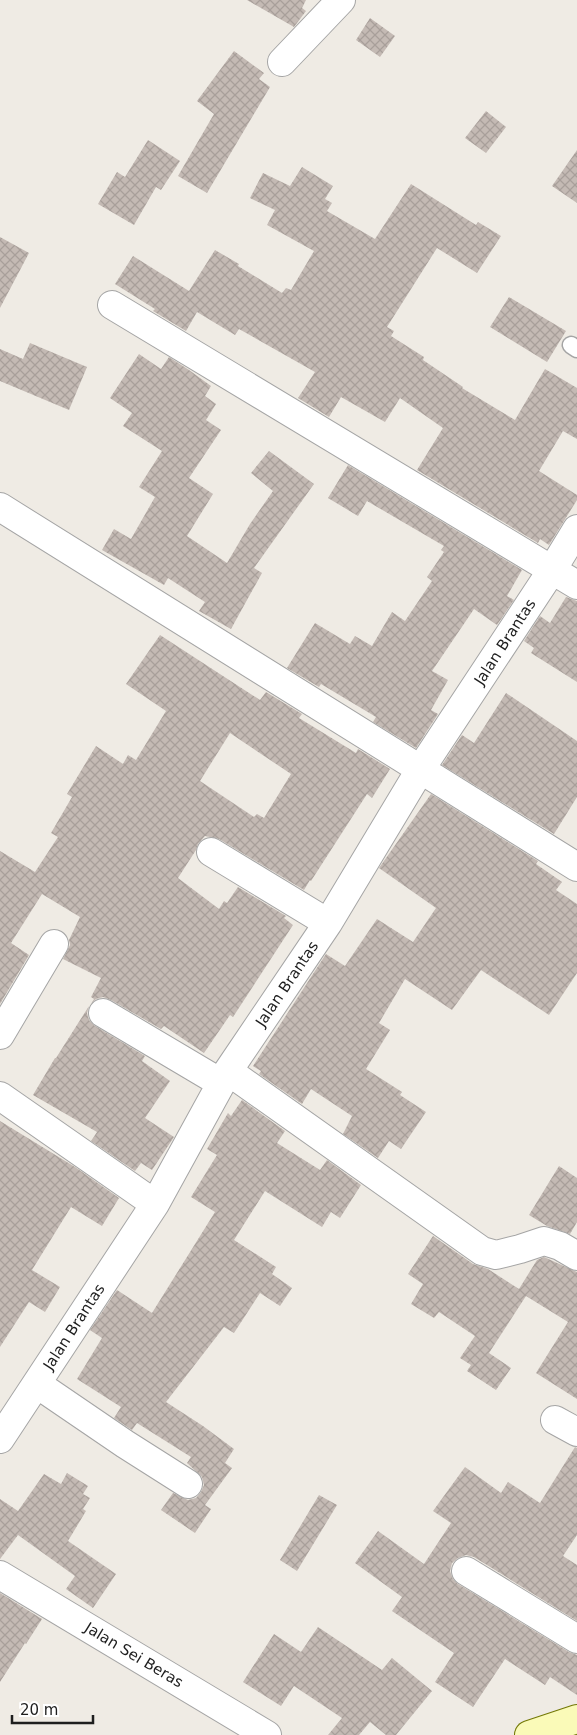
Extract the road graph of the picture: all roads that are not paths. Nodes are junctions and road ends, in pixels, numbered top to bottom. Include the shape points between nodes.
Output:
1 (341, 0) edge
2 (282, 62) dead end
3 (112, 305) dead end
4 (0, 506) edge
5 (577, 529) edge
6 (552, 570) junction
7 (577, 585) edge
8 (420, 770) junction
9 (211, 852) dead end
10 (577, 867) edge
11 (328, 923) junction
12 (54, 944) dead end
13 (103, 1013) dead end
14 (0, 1035) edge
15 (225, 1077) junction
16 (0, 1096) edge
17 (155, 1204) junction
18 (577, 1256) edge
19 (37, 1384) junction
20 (0, 1439) edge
21 (188, 1484) dead end
22 (466, 1571) dead end
23 (0, 1575) edge
24 (577, 1639) edge
25 (577, 1718) edge
26 (267, 1735) edge
27 (529, 1735) edge

1 - 2 street
3 - 6 street
4 - 8 street
5 - 6 street, Jalan Brantas
6 - 7 street
6 - 8 street, Jalan Brantas
8 - 10 street
8 - 11 street, Jalan Brantas
9 - 11 street
11 - 15 street, Jalan Brantas
12 - 14 street
13 - 15 street
15 - 17 street, Jalan Brantas
15 - 18 street via 482,1251 496,1255 544,1241
16 - 17 street
17 - 19 street, Jalan Brantas
19 - 20 street, Jalan Brantas
19 - 21 street
22 - 24 street
23 - 26 street, Jalan Sei Beras
25 - 27 street

